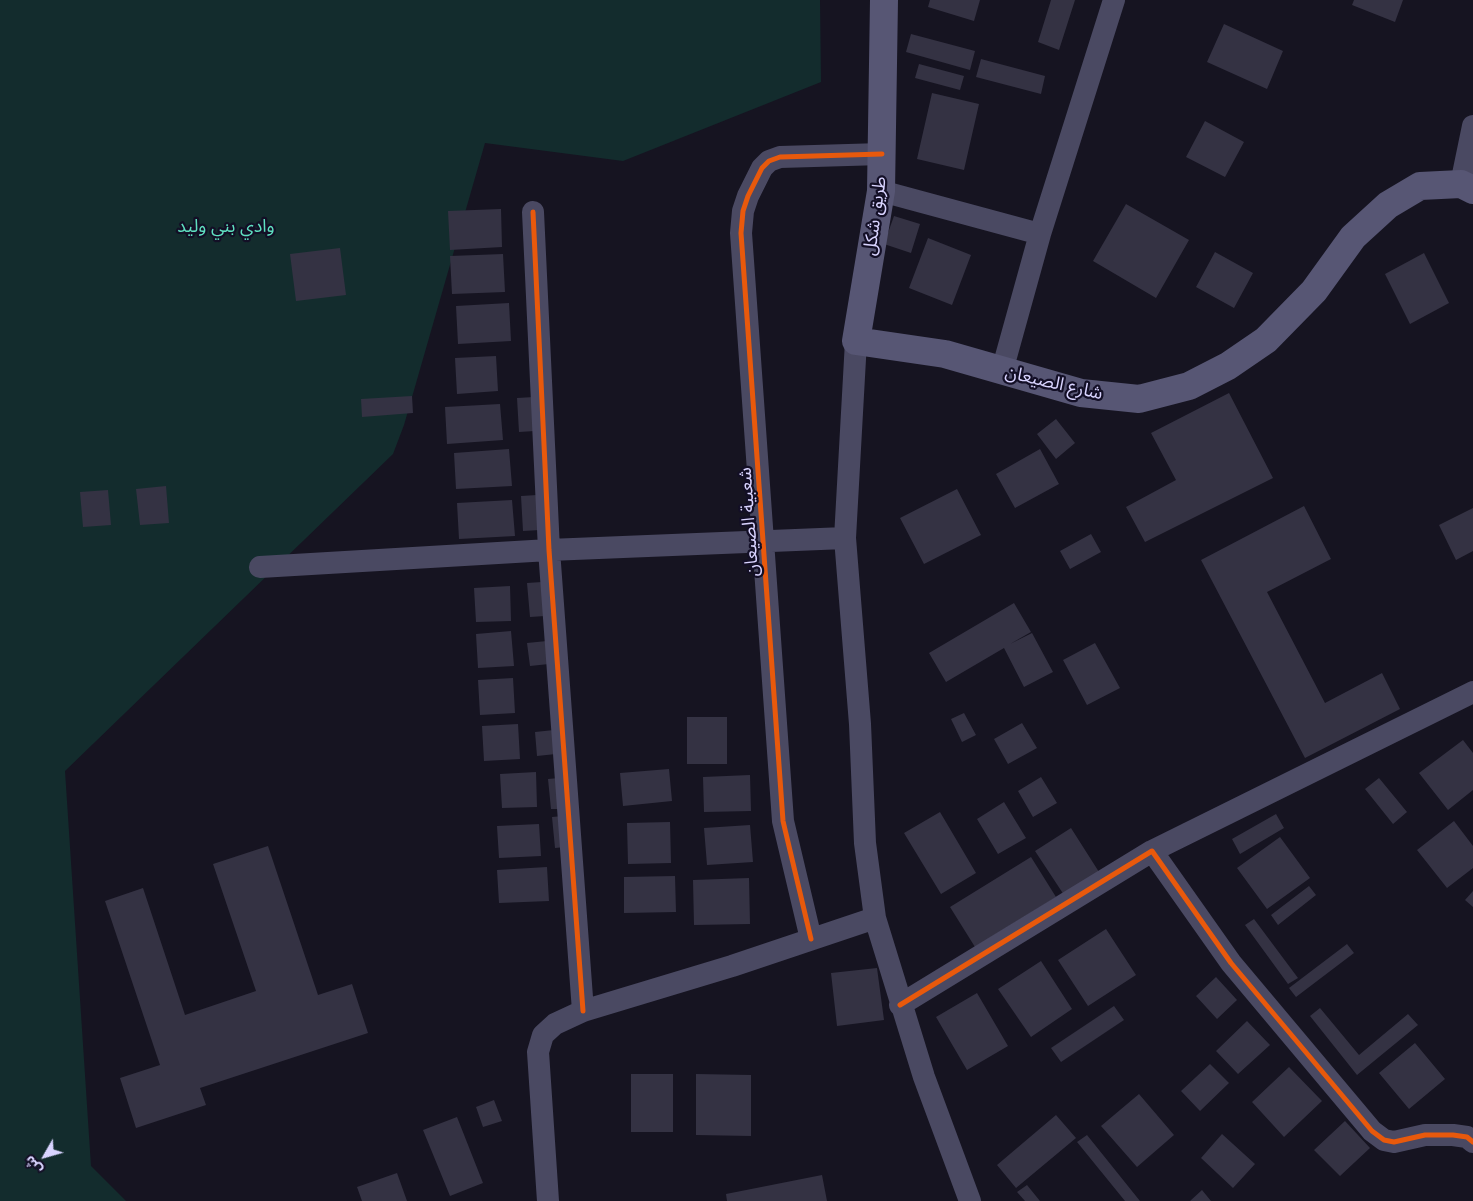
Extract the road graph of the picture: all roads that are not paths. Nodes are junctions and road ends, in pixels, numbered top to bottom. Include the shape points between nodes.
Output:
1 (884, 0) edge
2 (1114, 0) edge
3 (1473, 126) edge
4 (882, 154) junction
5 (1467, 187) edge
6 (881, 191) junction
7 (533, 212) dead end
8 (1040, 234) junction
9 (856, 341) junction
10 (1002, 371) junction
11 (845, 538) junction
12 (764, 541) junction
13 (548, 550) junction
14 (260, 567) dead end
15 (1473, 692) edge
16 (1152, 851) junction
17 (874, 918) junction
18 (811, 939) junction
19 (900, 1005) junction
20 (583, 1011) junction
21 (1473, 1142) edge
22 (548, 1201) edge
23 (970, 1201) edge

1 - 4 main road, طريق شكل
2 - 8 street
3 - 5 street
4 - 6 main road, طريق شكل
4 - 12 street, شعبية الصيعان via 780,157 769,161 762,168 743,211 742,243
5 - 10 main road, شارع الصيعان via 1420,186 1388,205 1354,237 1314,291 1266,340 1228,366 1188,386 1139,399 1081,393
6 - 8 street
6 - 9 main road, طريق شكل
7 - 13 street
8 - 10 street
9 - 10 main road, شارع الصيعان via 945,354
9 - 11 street
11 - 12 street
11 - 17 street via 860,724 865,843
12 - 13 street
12 - 18 street, شعبية الصيعان via 783,821
13 - 14 street
13 - 20 street
15 - 16 street
16 - 19 street
16 - 21 street via 1231,963 1372,1131 1384,1140 1394,1142 1425,1135 1453,1135 1468,1137
17 - 18 street
17 - 19 street
18 - 20 street
19 - 23 street
20 - 22 street via 555,1024 544,1035 538,1052

